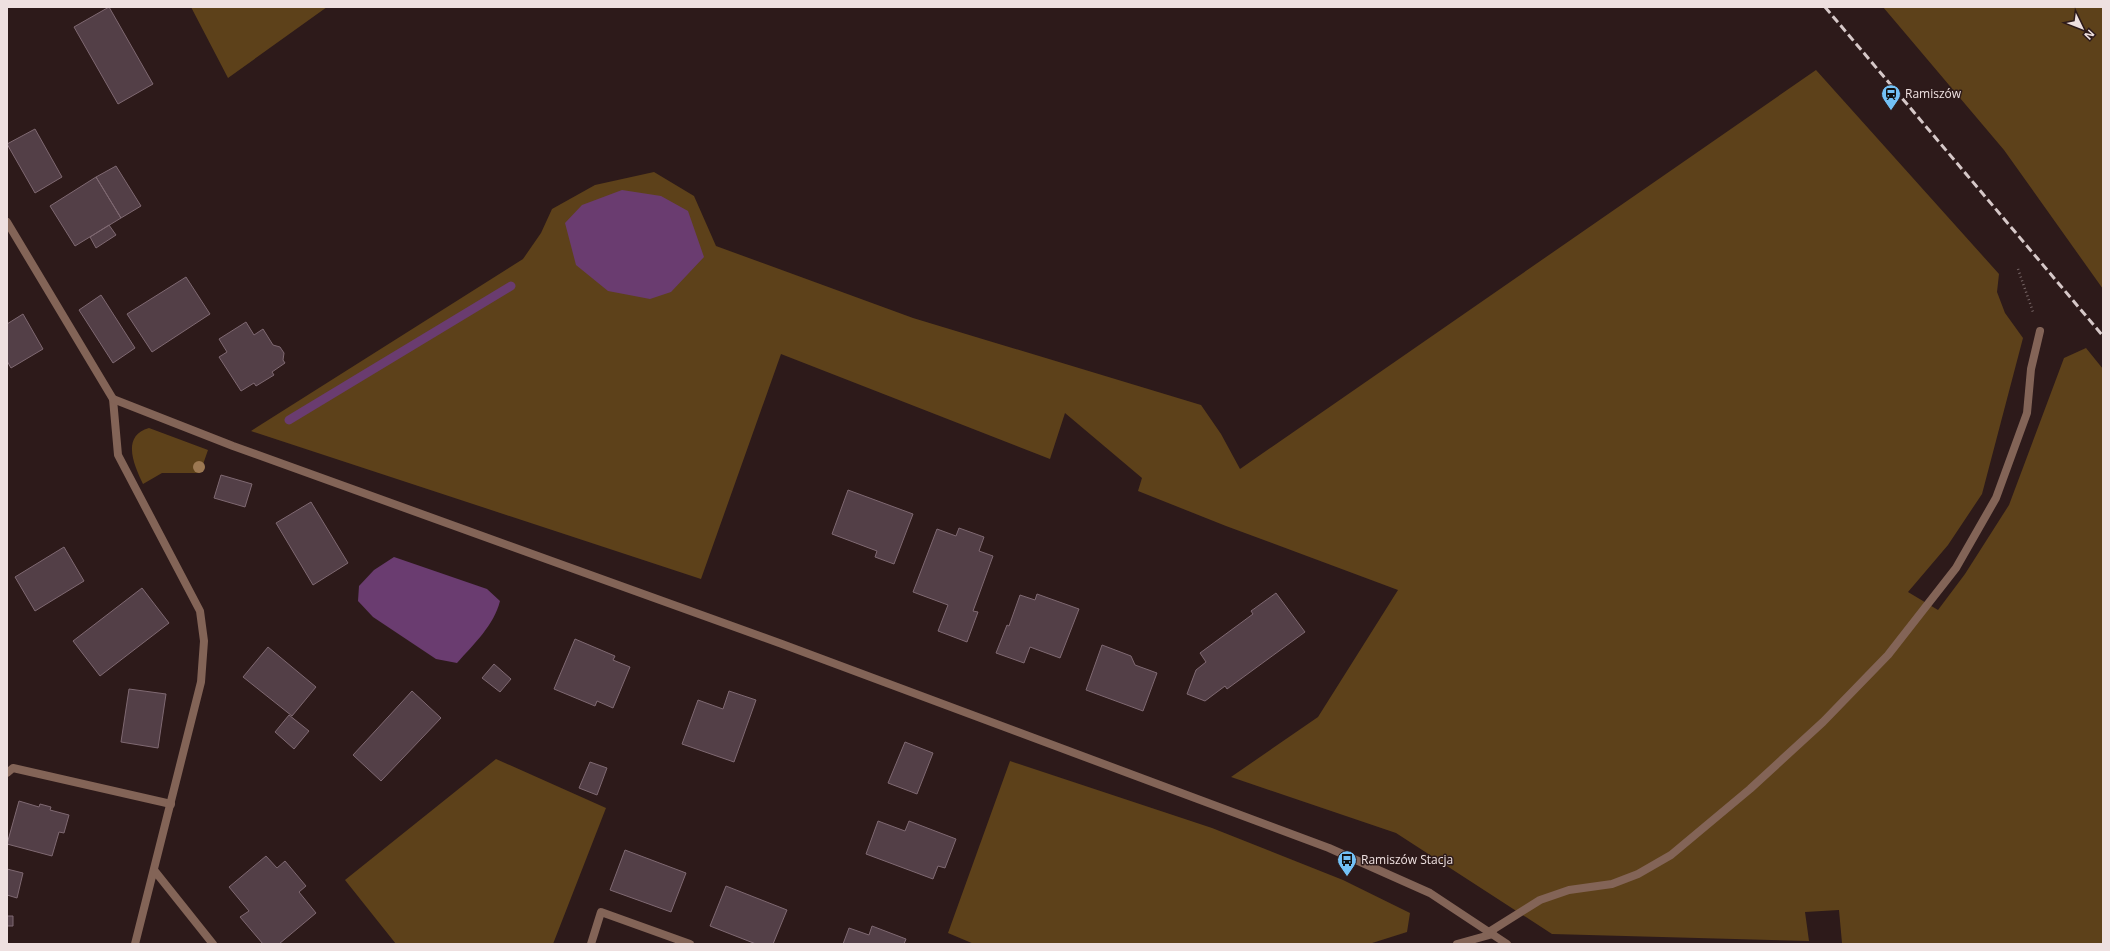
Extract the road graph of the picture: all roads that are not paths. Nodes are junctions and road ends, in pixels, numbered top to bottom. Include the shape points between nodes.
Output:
1 (7, 222) edge
2 (2040, 331) road end
3 (114, 400) junction
4 (7, 773) edge
5 (171, 804) junction
6 (154, 870) junction
7 (1491, 933) junction
8 (135, 944) edge
9 (214, 944) edge
10 (591, 944) edge
11 (690, 944) edge
12 (1457, 944) edge
13 (1507, 944) edge

1 - 3 street
2 - 7 street via 2031,369 2027,413 1996,498 1956,568 1888,655 1823,722 1750,789 1671,855 1638,874 1612,884 1569,890 1540,900
3 - 5 street via 118,455 200,611 204,641 201,682
3 - 7 street via 241,449 782,644 1329,848 1430,893
4 - 5 street via 13,768
5 - 6 street
6 - 8 street
6 - 9 street
7 - 12 street
7 - 13 street
10 - 11 street via 601,912

